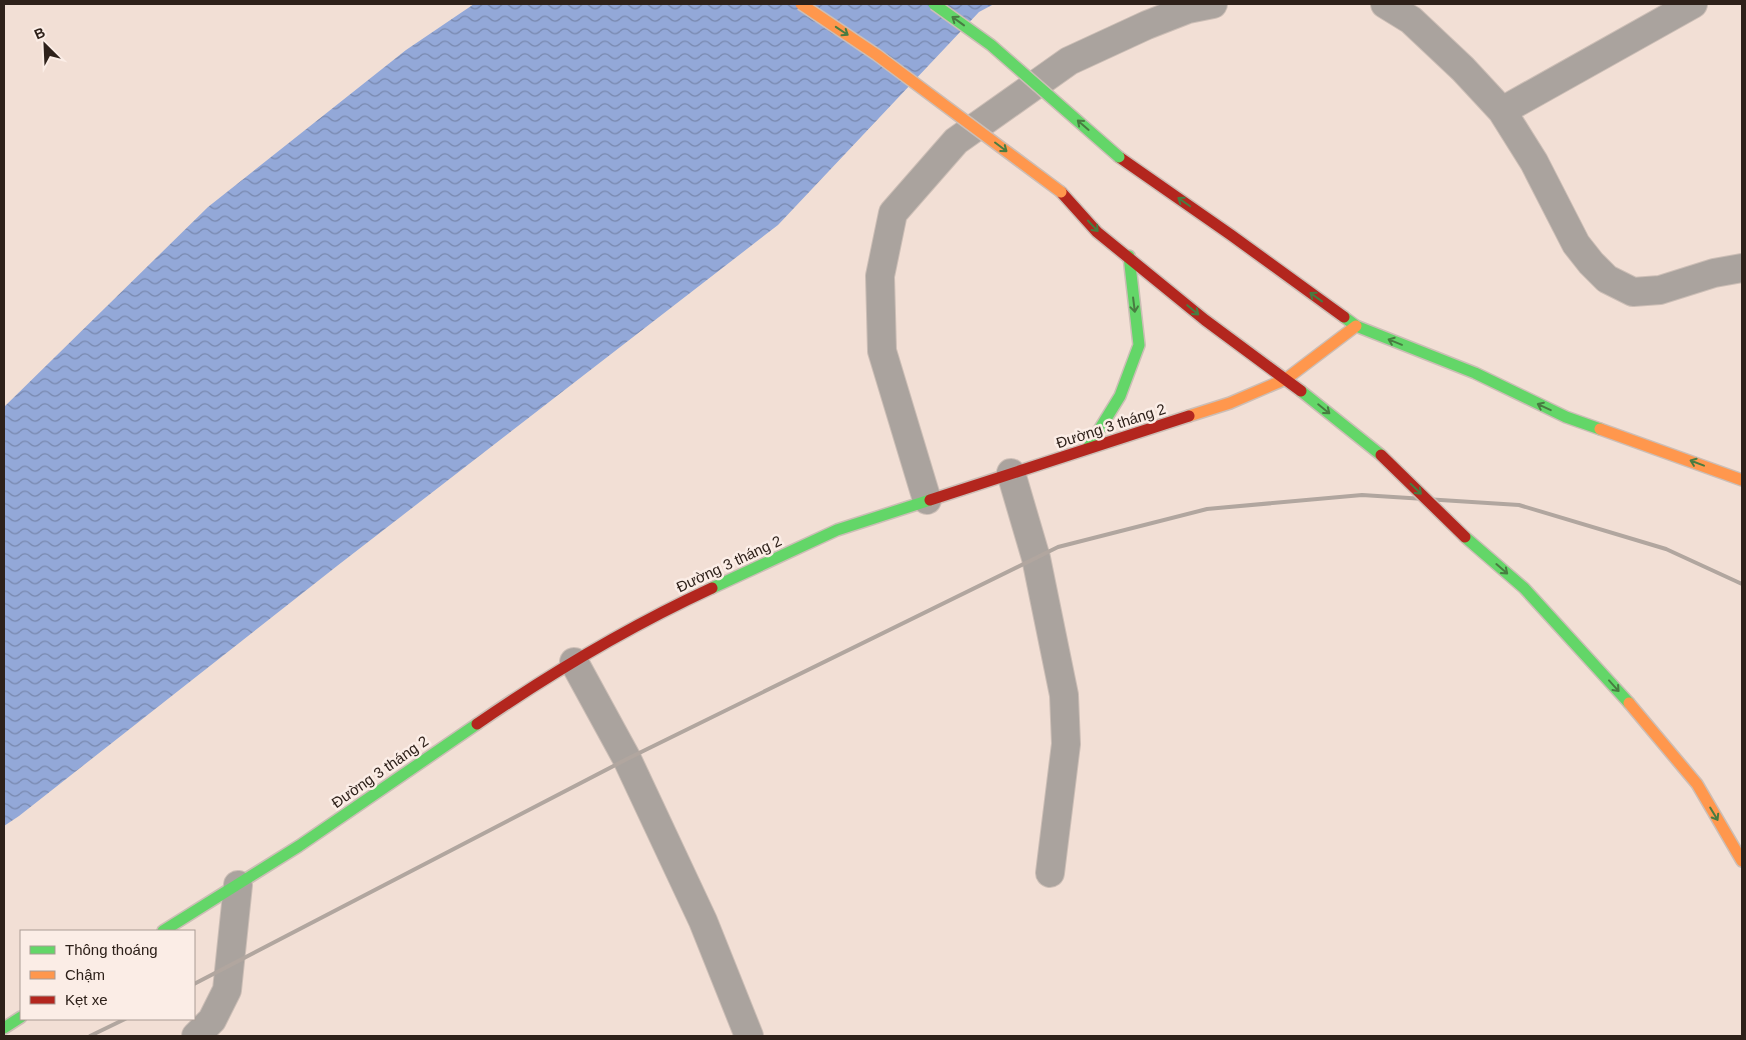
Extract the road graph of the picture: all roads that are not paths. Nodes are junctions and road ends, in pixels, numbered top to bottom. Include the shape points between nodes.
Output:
1 (801, 4) edge
2 (934, 4) edge
3 (1213, 4) edge
4 (1385, 4) edge
5 (1693, 4) edge
6 (1502, 111) junction
7 (1129, 256) junction
8 (1742, 268) edge
9 (1356, 326) junction
10 (1286, 379) junction
11 (1088, 448) junction
12 (1011, 473) junction
13 (1742, 480) edge
14 (927, 500) junction
15 (574, 662) junction
16 (1742, 861) edge
17 (1050, 873) dead end
18 (238, 885) junction
19 (165, 930) edge
20 (20, 1019) edge
21 (4, 1028) edge
22 (196, 1036) edge
23 (749, 1036) edge

1 -> 7 main road, bridge via 877,55 1061,192 1097,232
9 -> 2 main road, bridge via 1120,157 991,45
3 - 14 street via 1147,25 1069,61 956,141 893,213 880,276 882,351
4 - 6 street via 1411,20
5 - 6 street
6 - 8 street via 1534,162 1576,244 1607,279 1633,292 1651,291
7 -> 10 main road via 1205,320
7 -> 11 main road via 1139,345 1120,396
9 - 10 main road, Đường 3 tháng 2
13 -> 9 main road via 1566,417 1474,374
10 - 11 main road, Đường 3 tháng 2 via 1230,403
10 -> 16 main road, bridge via 1381,455 1465,537 1524,588 1644,720 1697,784
11 - 12 main road, Đường 3 tháng 2
12 - 14 main road, Đường 3 tháng 2
12 - 17 street via 1036,558 1064,695 1066,744
14 - 15 main road, Đường 3 tháng 2 via 829,534 672,607
15 - 18 main road, Đường 3 tháng 2 via 529,688
15 - 23 street via 627,759 703,921
18 - 19 main road, Đường 3 tháng 2
18 - 22 street via 227,990 212,1020
20 - 21 main road

